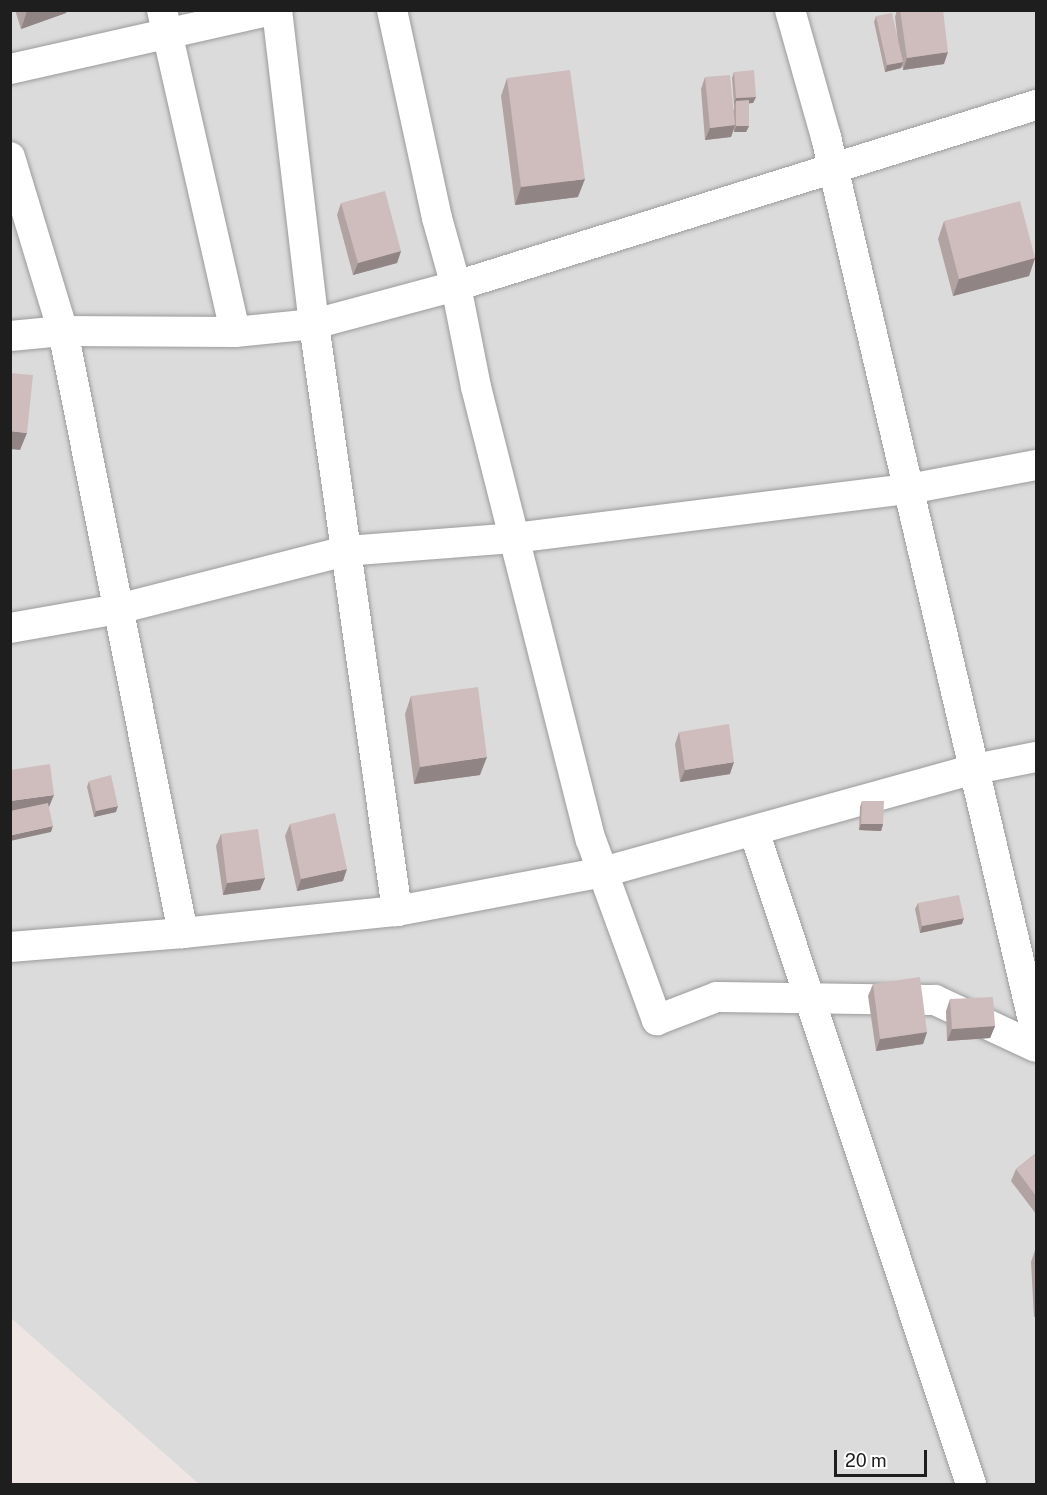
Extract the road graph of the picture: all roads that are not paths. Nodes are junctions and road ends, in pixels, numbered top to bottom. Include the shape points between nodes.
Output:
1 (272, 10) edge
2 (278, 10) edge
3 (392, 10) edge
4 (790, 10) edge
5 (164, 23) edge
6 (10, 69) edge
7 (1036, 105) edge
8 (10, 158) edge
9 (833, 168) junction
10 (456, 286) junction
11 (314, 324) junction
12 (63, 331) junction
13 (235, 333) junction
14 (10, 336) edge
15 (1036, 465) edge
16 (909, 489) junction
17 (514, 538) junction
18 (346, 551) junction
19 (118, 609) junction
20 (10, 628) edge
21 (1036, 757) edge
22 (975, 769) junction
23 (754, 831) junction
24 (603, 872) junction
25 (397, 911) junction
26 (183, 933) junction
27 (10, 947) edge
28 (810, 998) junction
29 (1036, 1033) edge
30 (1036, 1047) edge
31 (971, 1485) edge

1 - 5 street
2 - 11 street
3 - 10 street via 437,218
4 - 9 street
5 - 6 street
5 - 13 street
7 - 9 street
8 - 12 street
9 - 10 street
9 - 16 street
10 - 11 street
10 - 17 street via 476,387
11 - 13 street
11 - 18 street
12 - 13 street
12 - 14 street
12 - 19 street
15 - 16 street
16 - 17 street
16 - 22 street
17 - 18 street
17 - 24 street via 591,840
18 - 19 street
18 - 25 street
19 - 20 street
19 - 26 street
21 - 22 street
22 - 23 street
22 - 29 street
23 - 24 street
23 - 28 street
24 - 25 street
24 - 28 street via 657,1020 717,997
25 - 26 street
26 - 27 street
28 - 30 street via 935,1000
28 - 31 street

